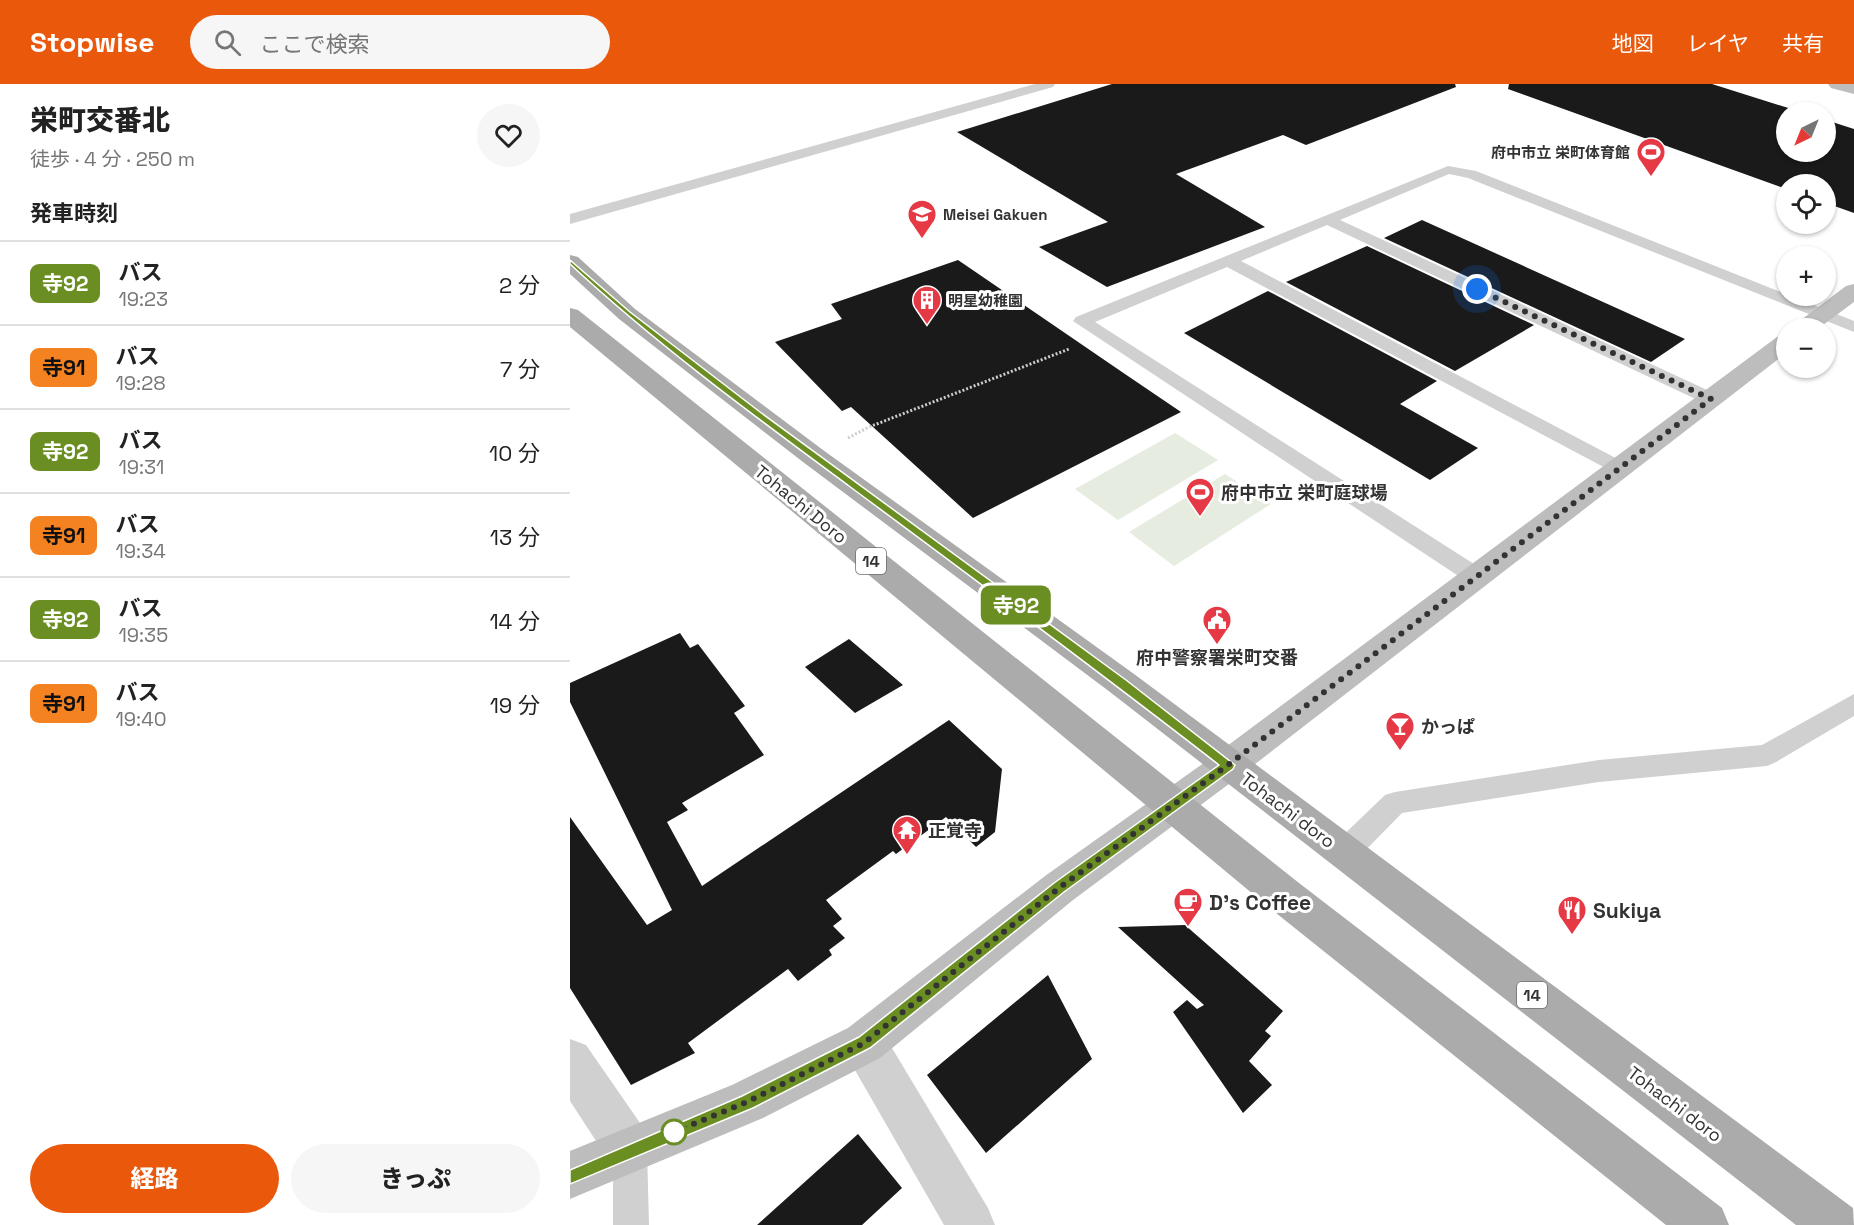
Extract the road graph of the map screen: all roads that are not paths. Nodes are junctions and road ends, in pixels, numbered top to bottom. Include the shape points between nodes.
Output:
1 (1049, 84) edge
2 (1837, 84) edge
3 (1854, 89) edge
4 (570, 219) edge
5 (1328, 220) junction
6 (1228, 261) junction
7 (570, 262) edge
8 (1854, 291) edge
9 (1824, 314) junction
10 (1818, 318) edge
11 (573, 322) edge
12 (1854, 327) edge
13 (1776, 350) edge
14 (1711, 399) junction
15 (1620, 468) junction
16 (1477, 577) junction
17 (1854, 704) edge
18 (1228, 765) junction
19 (1173, 806) junction
20 (1344, 853) junction
21 (864, 1043) junction
22 (570, 1061) edge
23 (630, 1150) junction
24 (570, 1175) edge
25 (632, 1225) edge
26 (971, 1225) edge
27 (1705, 1225) edge
28 (1836, 1225) edge

1 - 4 lane
2 - 3 main road
5 - 6 lane
5 - 9 lane via 1448,170 1471,174
5 - 14 lane
6 - 15 lane
6 - 16 lane via 1082,321
7 - 18 main road, Tohachi doro / 14 via 627,314
8 - 9 main road
9 - 10 main road
9 - 12 lane
11 - 19 main road, Tohachi Doro / 14
13 - 14 main road
14 - 15 main road
15 - 16 main road
16 - 18 main road
17 - 20 lane via 1767,755 1599,771 1395,803
18 - 19 main road
18 - 20 main road, Tohachi doro / 14
19 - 21 main road via 1059,888
19 - 27 main road, 14
20 - 28 main road, Tohachi doro / 14
21 - 23 main road via 747,1102
21 - 26 street
22 - 23 street
23 - 24 main road
23 - 25 lane

